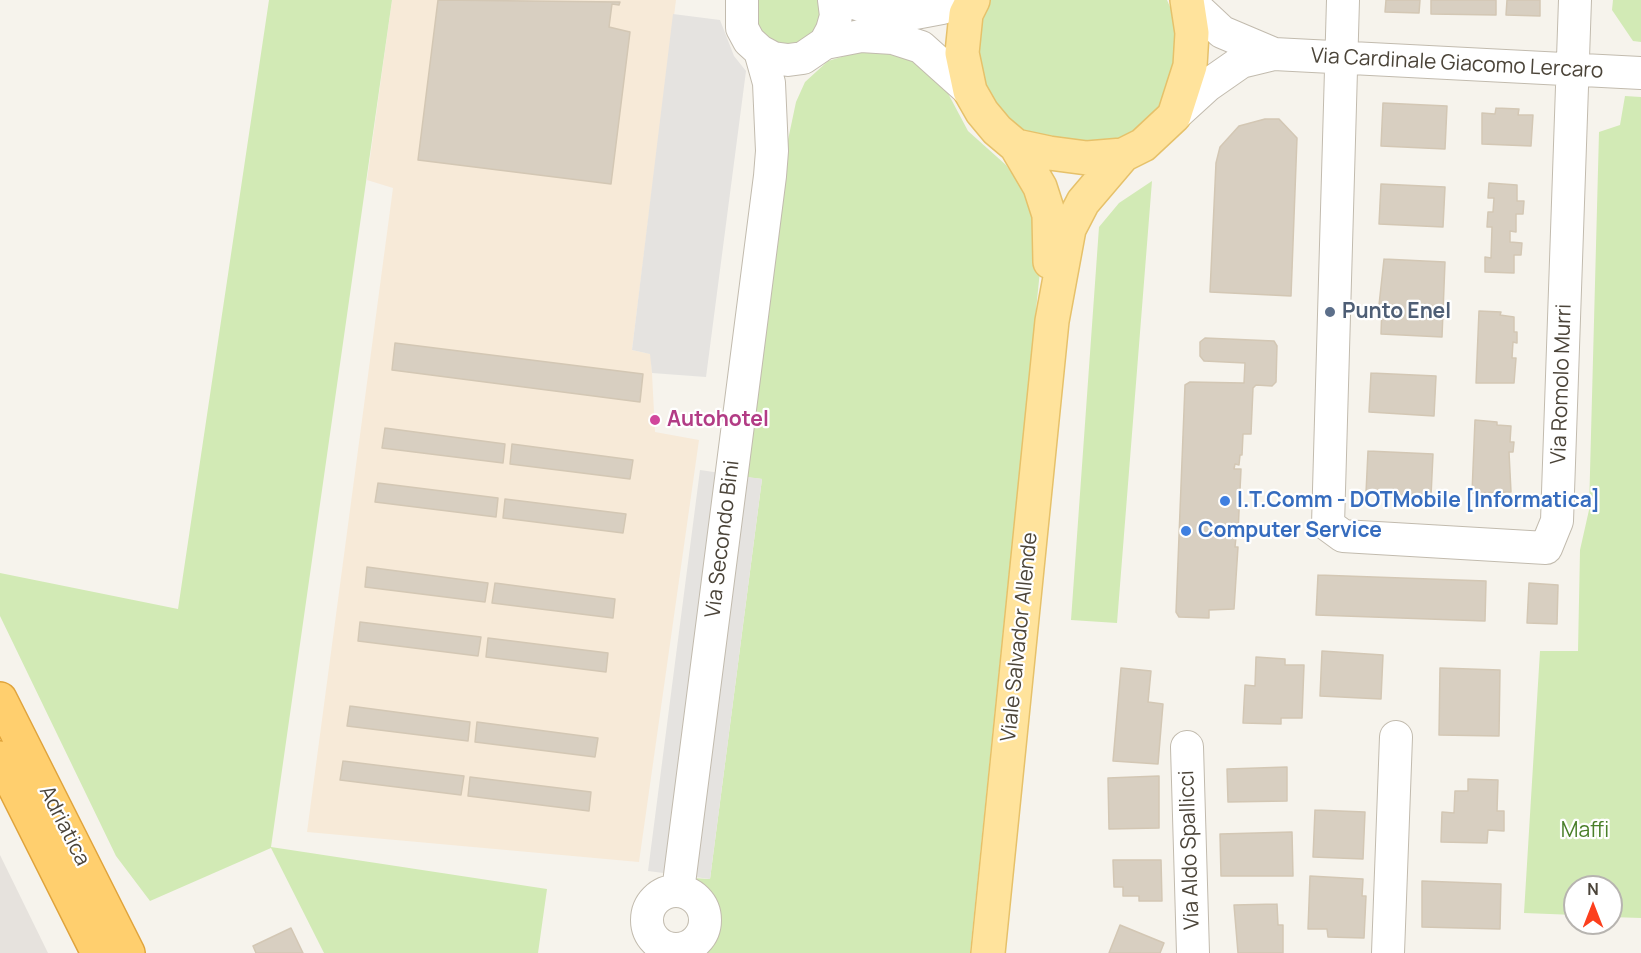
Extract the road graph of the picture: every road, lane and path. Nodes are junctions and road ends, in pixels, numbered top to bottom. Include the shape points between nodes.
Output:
1 (742, 0) edge
2 (834, 0) edge
3 (846, 0) edge
4 (955, 0) edge
5 (973, 0) edge
6 (1188, 0) edge
7 (1343, 0) edge
8 (1575, 0) edge
9 (821, 47) junction
10 (760, 51) junction
11 (1274, 54) junction
12 (1340, 58) junction
13 (1574, 69) junction
14 (1641, 73) edge
15 (970, 91) junction
16 (1174, 116) junction
17 (1016, 146) junction
18 (772, 151) junction
19 (1123, 155) junction
20 (1052, 321) junction
21 (0, 699) edge
22 (1396, 737) dead end
23 (1187, 747) dead end
24 (0, 758) edge
25 (678, 891) dead end
26 (98, 953) edge
27 (128, 953) edge
28 (988, 953) edge
29 (1193, 953) edge
30 (1388, 953) edge

1 - 10 street via 742,28
2 - 9 street via 836,16
3 - 4 street via 881,12 910,14 942,8
5 - 15 main road via 966,14 962,53
6 - 11 street, Via Cardinale Giacomo Lercaro via 1222,32
6 - 16 main road via 1190,66
7 - 12 street
8 - 13 street
9 - 10 street via 803,58 788,60
9 - 15 street via 861,36 892,38 921,47
9 - 18 street, Via Secondo Bini via 791,80
10 - 18 street, Via Secondo Bini via 769,83
11 - 12 street, Via Cardinale Giacomo Lercaro
11 - 16 street, Via Cardinale Giacomo Lercaro via 1241,62
12 - 13 street, Via Cardinale Giacomo Lercaro
12 - 13 street, Via Romolo Murri via 1328,525 1343,536 1546,548 1557,521
13 - 14 street, Via Cardinale Giacomo Lercaro
15 - 17 main road via 997,130
16 - 19 main road via 1143,145
17 - 19 main road via 1087,158
17 - 20 main road, Viale Salvador Allende via 1040,188 1049,215
18 - 25 street, Via Secondo Bini
19 - 20 main road, Viale Salvador Allende via 1083,202 1069,229
20 - 28 main road, Viale Salvador Allende
21 - 27 highway, Adriatica
22 - 30 street
23 - 29 street, Via Aldo Spallicci
24 - 26 highway, Adriatica

